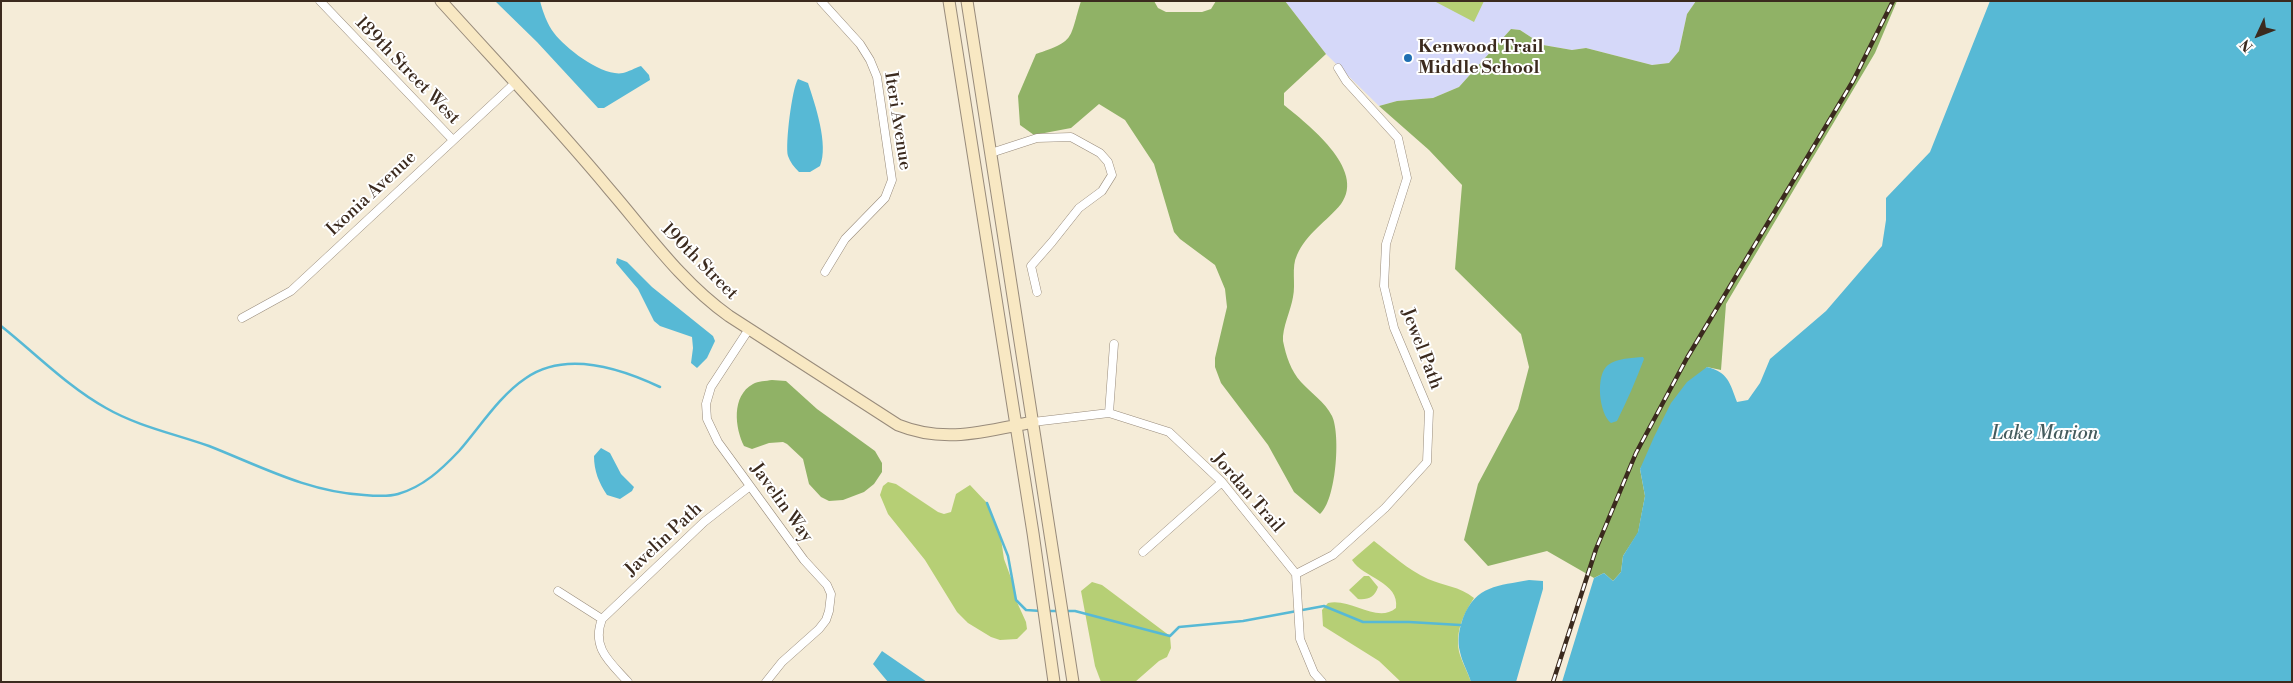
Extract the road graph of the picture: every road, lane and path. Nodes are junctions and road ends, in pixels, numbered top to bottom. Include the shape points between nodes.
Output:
1 (320, 1) edge
2 (441, 1) edge
3 (820, 1) edge
4 (949, 1) edge
5 (967, 1) edge
6 (1338, 68) dead end
7 (515, 83) junction
8 (452, 139) junction
9 (991, 153) junction
10 (825, 272) dead end
11 (1037, 292) dead end
12 (242, 318) dead end
13 (749, 329) junction
14 (1114, 344) dead end
15 (1109, 413) junction
16 (1033, 422) junction
17 (1016, 425) junction
18 (1222, 482) junction
19 (750, 486) junction
20 (1144, 552) dead end
21 (1296, 574) junction
22 (558, 590) dead end
23 (602, 618) junction
24 (768, 681) edge
25 (628, 682) edge
26 (1054, 682) edge
27 (1072, 682) edge
28 (1322, 682) edge

1 - 8 street, 189th Street West
2 - 7 main road, 190th Street
3 - 10 street, Iteri Avenue via 860,44 877,77 892,180 885,198 845,239
4 - 17 main road
5 - 9 main road
6 - 21 street, Jewel Path via 1398,138 1407,178 1386,244 1384,286 1394,328 1430,412 1427,462 1385,508 1333,555
7 - 8 street, Ixonia Avenue
7 - 13 main road, 190th Street via 609,188 670,263 706,298
8 - 12 street, Ixonia Avenue via 291,291
9 - 11 street via 1037,138 1071,137 1100,153 1108,162 1112,175 1102,190 1079,208 1031,266
9 - 16 main road
13 - 17 main road, 190th Street via 898,425 913,431 950,436
13 - 19 street, Javelin Way via 715,379 706,404 713,434
14 - 15 street
15 - 16 street, Jordan Trail
15 - 18 street, Jordan Trail via 1168,432
16 - 17 main road, 190th Street
16 - 27 main road
17 - 26 main road
18 - 20 street
18 - 21 street, Jordan Trail
19 - 23 street, Javelin Path via 704,522
19 - 24 street, Javelin Way via 831,594 826,620 782,662
21 - 28 street via 1300,639 1314,673
22 - 23 street
23 - 25 street via 599,644 606,658

